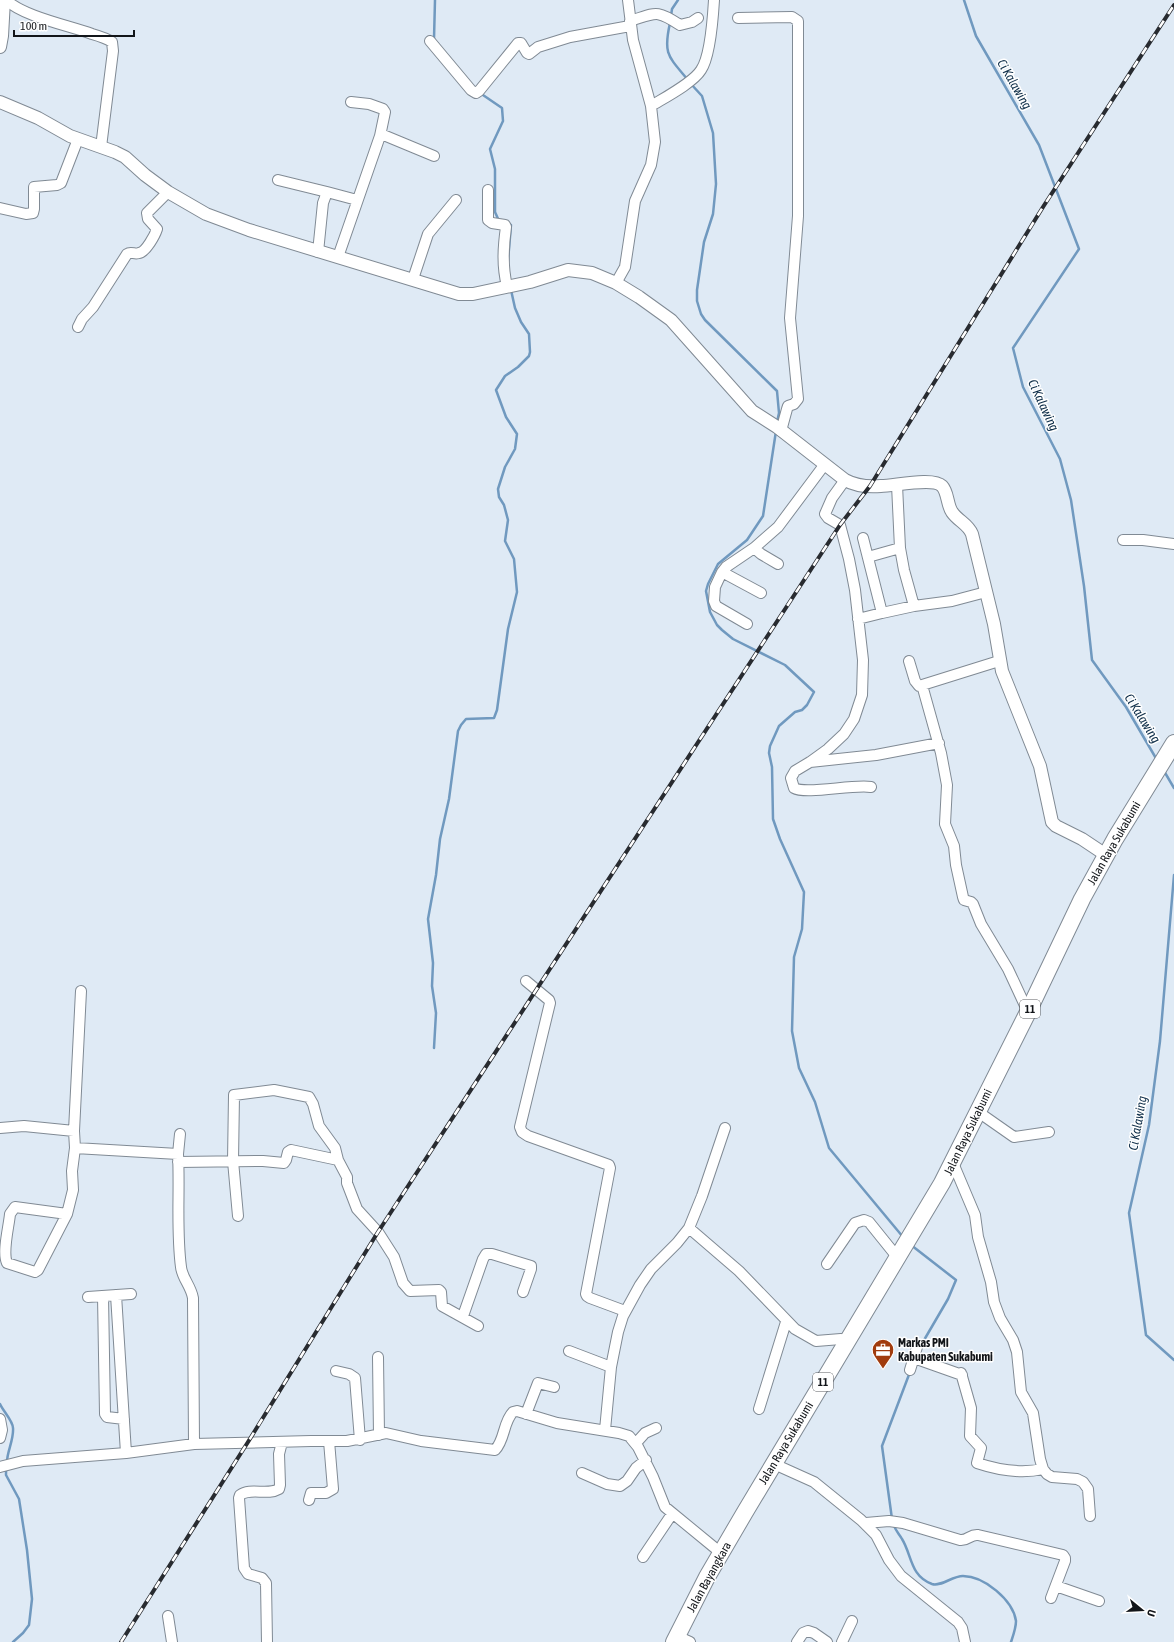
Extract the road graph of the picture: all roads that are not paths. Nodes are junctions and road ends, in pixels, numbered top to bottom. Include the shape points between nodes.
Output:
1 (5, 0) edge
2 (628, 0) edge
3 (714, 0) edge
4 (698, 18) dead end
5 (738, 18) dead end
6 (630, 23) junction
7 (1, 30) edge
8 (430, 41) dead end
9 (0, 47) edge
10 (0, 102) edge
11 (351, 102) dead end
12 (651, 106) junction
13 (381, 134) junction
14 (78, 139) junction
15 (101, 147) junction
16 (434, 156) dead end
17 (278, 180) dead end
18 (488, 190) dead end
19 (168, 192) junction
20 (327, 192) junction
21 (357, 200) junction
22 (456, 200) dead end
23 (0, 208) edge
24 (318, 252) junction
25 (338, 257) junction
26 (413, 279) junction
27 (616, 283) junction
28 (509, 286) junction
29 (78, 327) dead end
30 (781, 431) junction
31 (825, 464) junction
32 (845, 480) junction
33 (896, 485) junction
34 (863, 538) dead end
35 (1123, 540) dead end
36 (1174, 544) edge
37 (754, 548) junction
38 (900, 548) junction
39 (868, 557) junction
40 (778, 564) dead end
41 (722, 572) junction
42 (986, 592) junction
43 (761, 593) dead end
44 (914, 606) junction
45 (882, 614) junction
46 (858, 619) junction
47 (747, 624) dead end
48 (909, 661) dead end
49 (999, 661) junction
50 (922, 686) junction
51 (939, 743) junction
52 (1173, 746) edge
53 (810, 762) junction
54 (871, 787) dead end
55 (1106, 855) junction
56 (526, 981) dead end
57 (81, 992) dead end
58 (1028, 1012) junction
59 (977, 1114) junction
60 (0, 1128) edge
61 (724, 1128) dead end
62 (74, 1131) junction
63 (1050, 1132) dead end
64 (180, 1134) dead end
65 (75, 1148) junction
66 (178, 1158) junction
67 (338, 1160) junction
68 (234, 1161) junction
69 (952, 1163) junction
70 (66, 1214) junction
71 (238, 1216) dead end
72 (689, 1228) junction
73 (899, 1255) junction
74 (827, 1264) dead end
75 (523, 1292) dead end
76 (131, 1294) dead end
77 (116, 1295) junction
78 (103, 1296) junction
79 (88, 1297) dead end
80 (625, 1311) junction
81 (463, 1316) junction
82 (786, 1322) junction
83 (478, 1326) dead end
84 (848, 1341) junction
85 (917, 1347) dead end
86 (569, 1351) dead end
87 (378, 1357) dead end
88 (914, 1358) junction
89 (611, 1367) junction
90 (910, 1370) dead end
91 (336, 1371) dead end
92 (554, 1388) dead end
93 (759, 1409) dead end
94 (526, 1414) junction
95 (0, 1419) edge
96 (124, 1419) junction
97 (656, 1428) dead end
98 (605, 1430) junction
99 (379, 1435) junction
100 (0, 1438) edge
101 (360, 1440) junction
102 (329, 1441) junction
103 (282, 1442) junction
104 (636, 1443) junction
105 (194, 1444) junction
106 (126, 1453) junction
107 (646, 1460) junction
108 (774, 1464) junction
109 (0, 1467) edge
110 (1043, 1469) junction
111 (582, 1473) dead end
112 (309, 1500) dead end
113 (745, 1512) joint
114 (672, 1514) junction
115 (1090, 1516) dead end
116 (866, 1523) junction
117 (721, 1553) junction
118 (643, 1557) dead end
119 (1056, 1586) junction
120 (1051, 1598) dead end
121 (1099, 1601) dead end
122 (168, 1616) dead end
123 (852, 1621) dead end
124 (680, 1640) edge
125 (172, 1642) edge
126 (267, 1642) edge
127 (797, 1642) edge
128 (827, 1642) edge
129 (842, 1642) edge
130 (965, 1642) edge

1 - 7 street
1 - 15 street via 30,14 112,42
2 - 6 street
3 - 12 street via 708,50 702,70 680,88
4 - 6 street via 680,25 656,13
5 - 30 street via 792,17 798,21 798,216 790,318 798,399 788,406
6 - 8 street via 538,47 529,54 521,43 518,43 476,93 470,90
6 - 12 street
7 - 9 street
10 - 14 street
11 - 13 street via 383,109 385,112
12 - 27 street via 655,142 653,157 635,201 625,267
13 - 16 street
13 - 21 street
14 - 15 street
14 - 23 street via 61,183 34,187 33,213 26,214
15 - 19 street via 130,160
17 - 20 street
18 - 28 street via 488,220 505,225 506,228 503,269
19 - 24 street via 209,216
19 - 29 street via 147,214 157,229 154,237 142,252 126,254
20 - 21 street
20 - 24 street via 323,203
21 - 25 street
22 - 26 street via 428,234
24 - 25 street
25 - 26 street
26 - 28 street via 465,295
27 - 28 street via 592,273 568,270
27 - 30 street via 671,320 746,406
30 - 31 street
31 - 32 street
31 - 37 street via 784,520
32 - 33 street via 870,486
32 - 46 street via 832,498 825,514 840,525 853,572
33 - 38 street
33 - 42 street via 933,482 942,486 952,512 970,530
34 - 39 street
35 - 36 street
37 - 40 street
37 - 41 street
38 - 39 street
38 - 44 street
39 - 45 street
41 - 43 street
41 - 47 street via 715,587 716,606
42 - 44 street via 952,601
42 - 49 street
44 - 45 street
45 - 46 street
46 - 53 street via 863,671 862,695 858,710 840,738
48 - 50 street via 916,684
49 - 50 street
49 - 55 street via 1040,766 1052,822
50 - 51 street
51 - 53 street via 845,759
51 - 58 street via 947,786 945,824 954,846 963,897 973,904
52 - 55 highway, Jalan Raya Sukabumi / 11
53 - 54 street via 792,774 796,790 862,785
55 - 58 highway, Jalan Raya Sukabumi / 11
56 - 80 street via 550,1001 520,1127 528,1136 609,1165 586,1296
57 - 62 street
58 - 59 highway, Jalan Raya Sukabumi / 11
59 - 63 street via 1014,1137
59 - 69 highway, Jalan Raya Sukabumi / 11
60 - 62 street via 24,1126
61 - 72 street
62 - 65 street
64 - 66 street
65 - 66 street
65 - 70 street via 73,1190
66 - 68 street
66 - 105 street via 180,1266 193,1298
67 - 68 street via 291,1150 284,1163 263,1160
67 - 68 street via 335,1148 318,1126 312,1100 305,1096 274,1090 234,1095
67 - 81 street via 358,1209 378,1232 394,1257 407,1290 439,1290 442,1306
68 - 71 street
69 - 73 highway, Jalan Raya Sukabumi / 11
69 - 110 street via 975,1215 994,1302 1017,1352 1021,1392 1033,1414
70 - 70 street via 35,1272 7,1263 5,1257 12,1209 15,1207
72 - 80 street via 651,1269 634,1292
72 - 82 street via 758,1289
73 - 74 street via 869,1222 864,1220 855,1223
73 - 84 highway, Jalan Raya Sukabumi / 11
75 - 81 street via 531,1266 486,1254
76 - 77 street
77 - 78 street
77 - 96 street
78 - 79 street
78 - 96 street via 105,1414 107,1417
80 - 89 street
81 - 83 street
82 - 84 street via 816,1341
82 - 93 street
84 - 108 highway, Jalan Raya Sukabumi / 11
85 - 88 street
86 - 89 street
87 - 99 street
88 - 90 street
88 - 110 street via 962,1374 971,1408 970,1436 981,1448 977,1463 1016,1471 1031,1472
89 - 98 street
91 - 101 street via 355,1378
92 - 94 street via 538,1383
94 - 98 street via 557,1423
94 - 99 street via 515,1411 511,1414 495,1450 427,1442 390,1434
95 - 100 street
96 - 106 street
97 - 104 street via 645,1433
98 - 104 street via 626,1434
99 - 101 street
101 - 102 street
102 - 103 street
102 - 112 street via 333,1488 326,1493 311,1493
103 - 105 street
103 - 126 street via 279,1454 279,1489 271,1492 245,1492 240,1494 239,1498 244,1568 248,1574 262,1578 266,1582
104 - 107 street
105 - 106 street
106 - 109 street via 34,1460
107 - 111 street via 620,1486 606,1484
107 - 114 street via 663,1504
108 - 113 highway, Jalan Raya Sukabumi / 11
108 - 116 street via 814,1482
110 - 115 street via 1052,1477 1077,1479 1083,1482 1088,1489
113 - 117 highway, Jalan Bayangkara / 11
114 - 117 street
114 - 118 street
116 - 119 street via 903,1523 960,1540 978,1535 1063,1555 1065,1561
116 - 130 street via 901,1576 958,1622 965,1634
117 - 124 highway, Jalan Bayangkara / 11
119 - 120 street
119 - 121 street
122 - 125 street
123 - 129 street
127 - 128 street via 801,1635 808,1631

